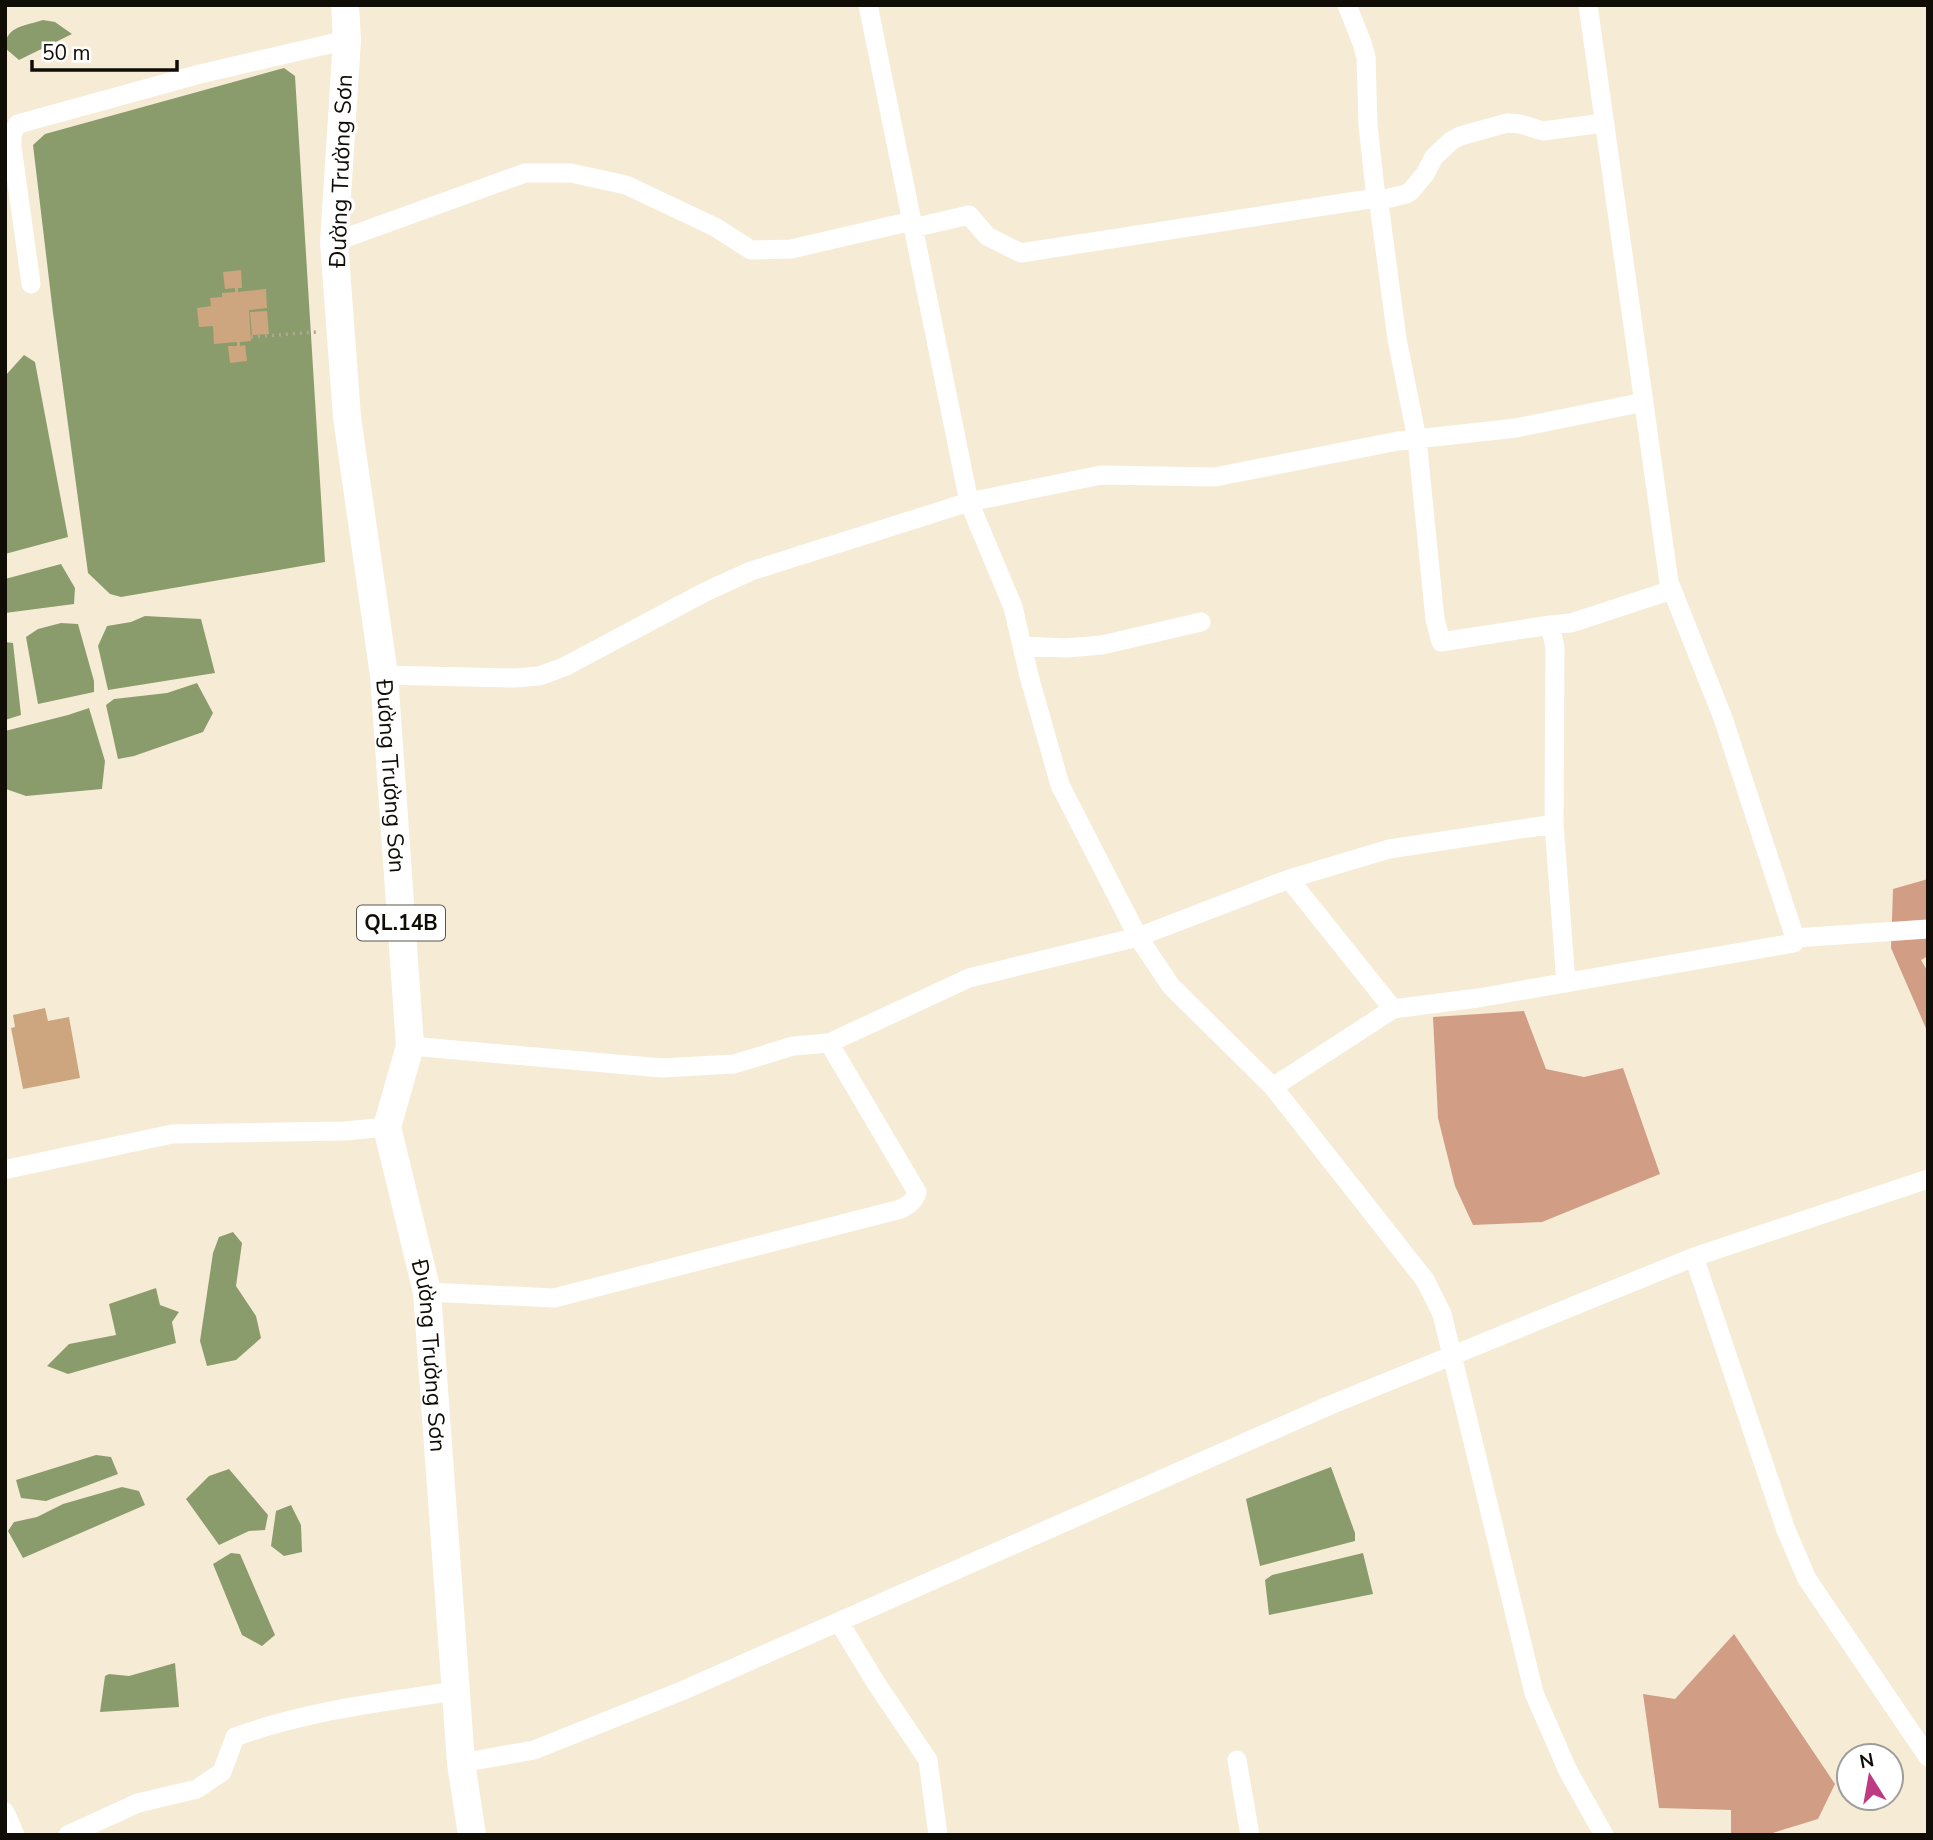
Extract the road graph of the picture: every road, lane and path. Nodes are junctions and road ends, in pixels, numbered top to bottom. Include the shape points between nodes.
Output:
1 (345, 5) edge
2 (867, 5) edge
3 (1347, 5) edge
4 (1588, 5) edge
5 (347, 40) junction
6 (1604, 121) junction
7 (1376, 199) junction
8 (912, 225) junction
9 (334, 242) junction
10 (32, 284) dead end
11 (340, 330) junction
12 (251, 337) dead end
13 (1644, 402) junction
14 (1417, 439) junction
15 (969, 502) junction
16 (1672, 590) junction
17 (1201, 622) dead end
18 (1550, 625) junction
19 (1022, 646) junction
20 (384, 675) junction
21 (1554, 824) junction
22 (1289, 879) junction
23 (1928, 929) edge
24 (1138, 937) junction
25 (1795, 938) junction
26 (1566, 983) junction
27 (1393, 1009) junction
28 (830, 1043) junction
29 (410, 1046) junction
30 (1273, 1087) junction
31 (387, 1127) junction
32 (8, 1169) dead end
33 (1928, 1178) edge
34 (1693, 1257) junction
35 (426, 1292) junction
36 (1452, 1356) junction
37 (839, 1622) junction
38 (456, 1691) junction
39 (1928, 1757) edge
40 (1237, 1760) dead end
41 (461, 1762) junction
42 (5, 1812) edge
43 (15, 1835) edge
44 (68, 1835) edge
45 (472, 1835) edge
46 (938, 1835) edge
47 (1250, 1835) edge
48 (1604, 1835) edge

1 - 5 highway, Đường Trường Sơn / QL.14B
2 - 8 street
3 - 7 street via 1366,57
4 - 6 street
5 - 9 highway, Đường Trường Sơn / QL.14B
5 - 10 street via 18,124 12,147
6 - 7 street via 1543,131 1507,123 1460,136 1434,157 1411,191
6 - 13 street
7 - 8 street via 1021,253 988,236 969,215
7 - 14 street
8 - 9 street via 792,250 751,250 715,227 626,185 571,173 525,173
8 - 15 street
9 - 11 highway, Đường Trường Sơn / QL.14B
11 - 12 path
11 - 20 highway, Đường Trường Sơn / QL.14B via 347,417
13 - 14 street via 1516,428
13 - 16 street
14 - 15 street via 1215,477 1101,475
14 - 18 street via 1441,642
15 - 19 street via 1013,607
15 - 20 street via 751,571 539,676
16 - 18 street via 1571,623
16 - 25 street via 1723,718
17 - 19 street via 1102,645
18 - 21 street via 1555,647
19 - 24 street via 1060,785
20 - 29 highway, Đường Trường Sơn / QL.14B
21 - 22 street via 1389,849
21 - 26 street
22 - 24 street
22 - 27 street
23 - 25 street
24 - 28 street via 969,978
24 - 30 street via 1171,986
25 - 26 street via 1794,943
26 - 27 street
27 - 30 street
28 - 29 street via 793,1046 734,1064 663,1068
28 - 35 street via 917,1192 910,1204 554,1298
29 - 31 highway, Đường Trường Sơn / QL.14B
30 - 36 street via 1425,1280 1442,1314
31 - 32 street via 172,1134
31 - 35 highway, Đường Trường Sơn / QL.14B
33 - 34 street
34 - 36 street
34 - 39 street via 1807,1579
35 - 38 highway, Đường Trường Sơn / QL.14B
36 - 37 street
36 - 48 street via 1534,1693 1568,1771
37 - 41 street via 534,1750
37 - 46 street via 928,1760
38 - 41 highway, Đường Trường Sơn / QL.14B
38 - 44 street via 270,1724 235,1737 222,1772 197,1789 138,1803
40 - 47 street
41 - 45 highway, Đường Trường Sơn / QL.14B
42 - 43 street

